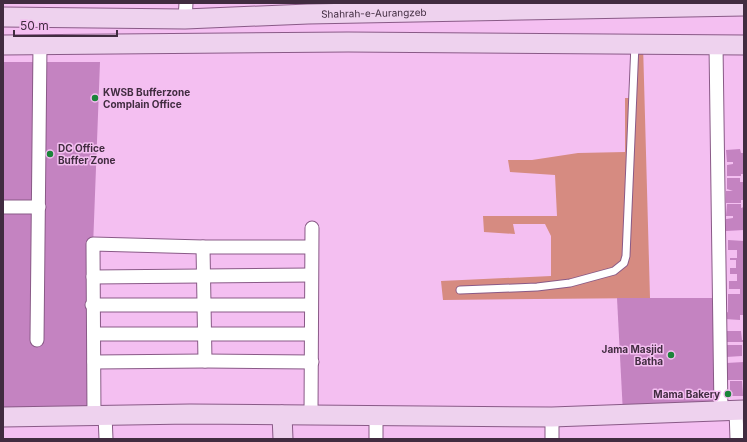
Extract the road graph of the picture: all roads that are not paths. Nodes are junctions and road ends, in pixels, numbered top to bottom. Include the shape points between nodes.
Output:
1 (672, 5) edge
2 (547, 6) edge
3 (744, 6) edge
4 (308, 8) edge
5 (427, 8) edge
6 (186, 11) edge
7 (3, 17) edge
8 (635, 44) junction
9 (3, 45) edge
10 (40, 45) junction
11 (716, 45) junction
12 (744, 45) edge
13 (3, 207) edge
14 (39, 207) junction
15 (312, 228) dead end
16 (203, 247) junction
17 (311, 247) junction
18 (204, 276) junction
19 (311, 276) junction
20 (93, 277) junction
21 (460, 290) dead end
22 (92, 305) junction
23 (204, 305) junction
24 (311, 305) junction
25 (204, 333) junction
26 (94, 334) junction
27 (312, 334) junction
28 (37, 340) dead end
29 (205, 361) junction
30 (94, 362) junction
31 (312, 362) junction
32 (734, 411) edge
33 (100, 415) junction
34 (282, 415) junction
35 (311, 415) junction
36 (376, 415) junction
37 (3, 416) edge
38 (552, 417) junction
39 (106, 439) edge
40 (283, 439) edge
41 (376, 439) edge
42 (552, 439) edge
43 (737, 439) edge

1 - 2 main road, Shahrah-e-Aurangzeb
1 - 3 main road, Shahrah-e-Aurangzeb
2 - 5 main road, Shahrah-e-Aurangzeb
4 - 5 main road, Shahrah-e-Aurangzeb
4 - 6 main road, Shahrah-e-Aurangzeb
6 - 7 main road, Shahrah-e-Aurangzeb
8 - 10 main road via 348,42
8 - 11 main road
8 - 21 lane via 624,262 614,271 570,283
9 - 10 main road
10 - 14 street
11 - 12 main road
11 - 32 street
13 - 14 street
14 - 28 street
15 - 17 street
16 - 17 street
16 - 18 street
16 - 20 street via 93,244
17 - 19 street
18 - 19 street
18 - 20 street
18 - 23 street
19 - 24 street
20 - 22 street
22 - 23 street
22 - 26 street
23 - 24 street
23 - 25 street
24 - 27 street
25 - 26 street
25 - 27 street
25 - 29 street
26 - 30 street
27 - 31 street
29 - 30 street
29 - 31 street
30 - 33 street
31 - 35 street
32 - 38 main road
32 - 43 street
33 - 34 main road
33 - 37 main road
33 - 39 street
34 - 35 main road
34 - 40 main road
35 - 36 main road
36 - 38 main road
36 - 41 street
38 - 42 street

